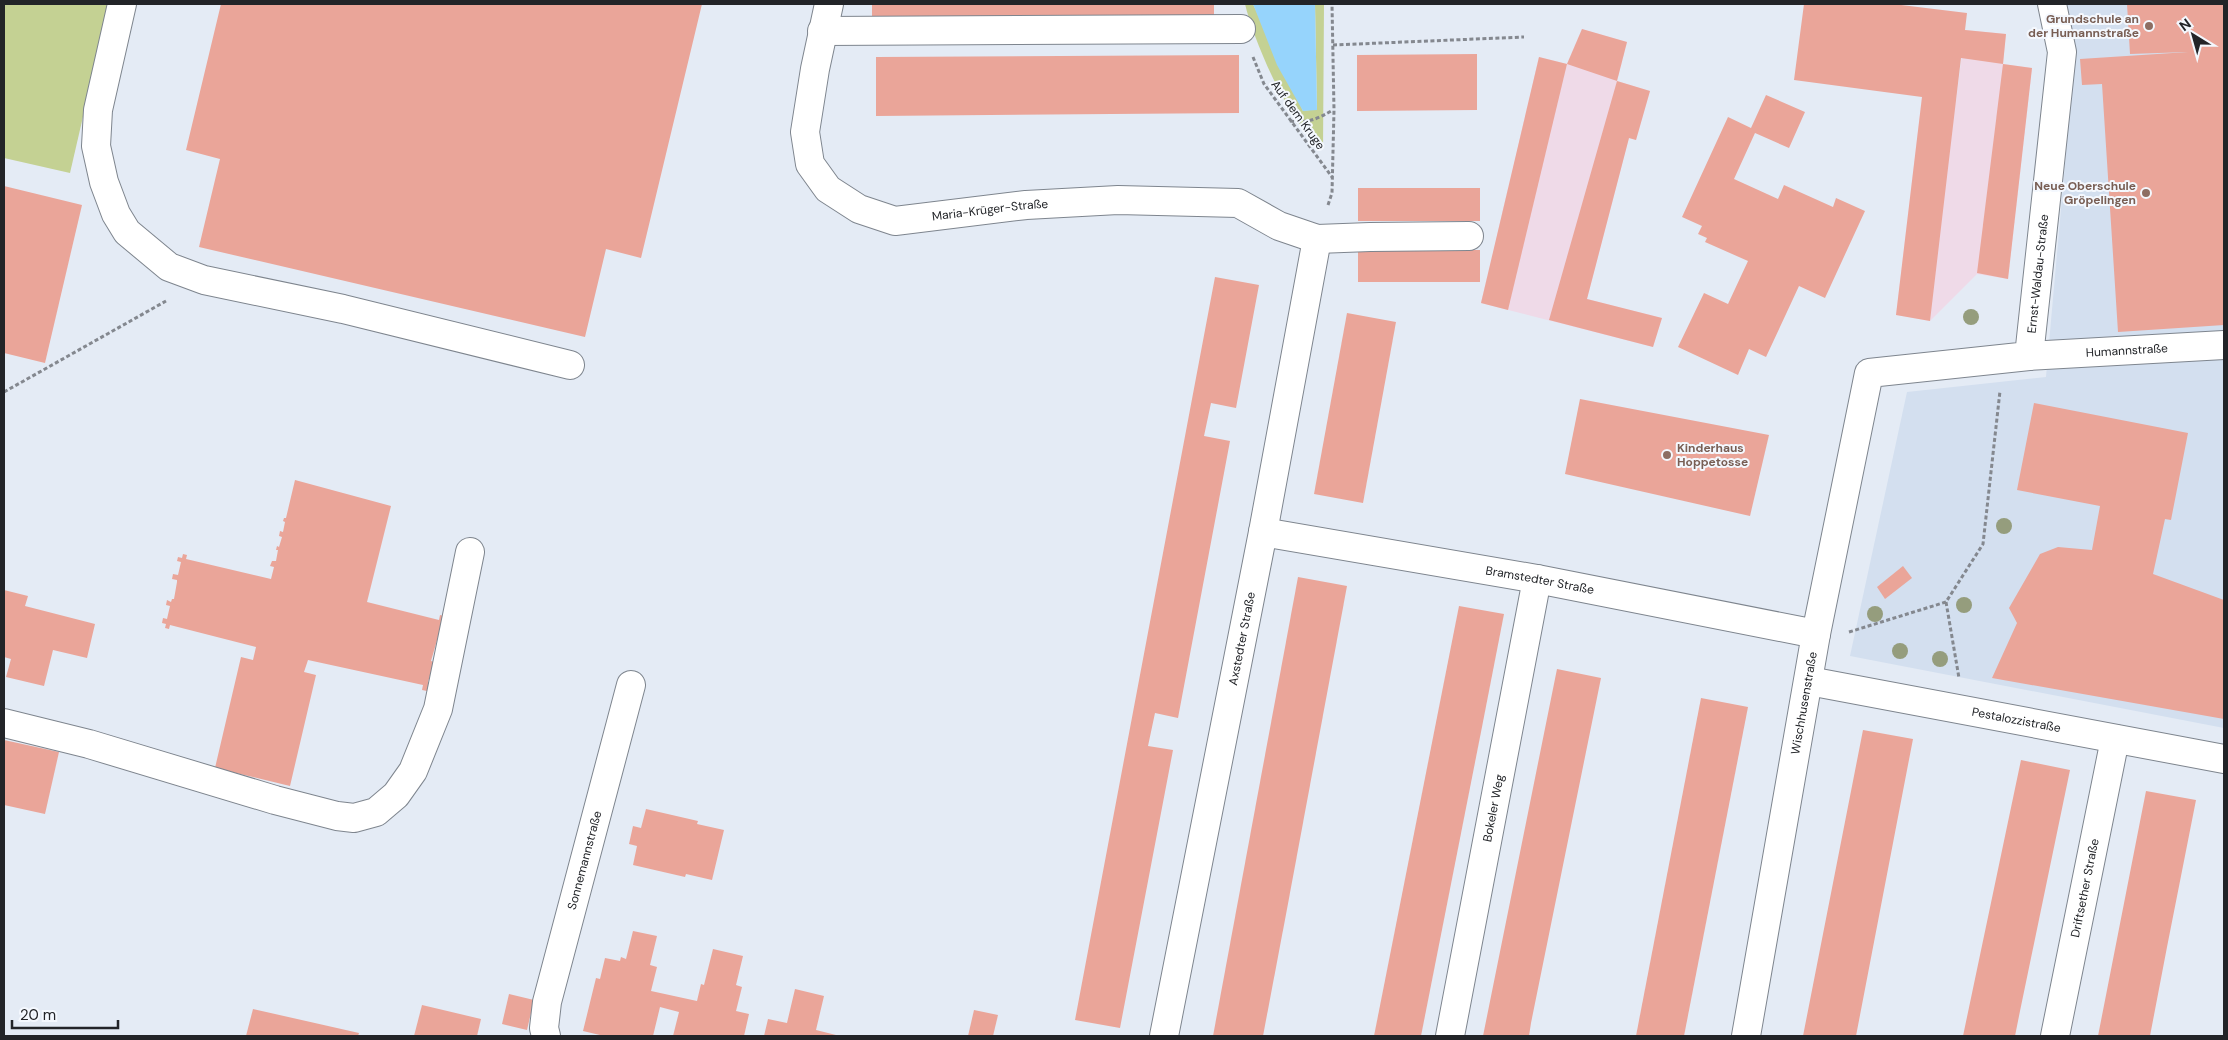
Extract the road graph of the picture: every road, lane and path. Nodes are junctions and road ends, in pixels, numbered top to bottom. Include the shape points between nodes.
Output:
1 (122, 4) edge
2 (829, 4) edge
3 (1332, 4) edge
4 (2052, 4) edge
5 (1241, 29) joint
6 (822, 30) junction
7 (1524, 37) dead end
8 (1333, 45) junction
9 (1334, 110) junction
10 (1290, 121) junction
11 (1332, 177) junction
12 (1469, 236) dead end
13 (1317, 239) junction
14 (204, 280) junction
15 (2224, 344) edge
16 (2017, 358) junction
17 (570, 365) dead end
18 (4, 392) edge
19 (1263, 532) junction
20 (470, 552) dead end
21 (1537, 579) junction
22 (1946, 602) junction
23 (1816, 638) junction
24 (1809, 681) junction
25 (631, 684) dead end
26 (1964, 710) junction
27 (4, 723) edge
28 (2115, 739) junction
29 (2224, 759) edge
30 (546, 1036) edge
31 (1164, 1036) edge
32 (1450, 1036) edge
33 (1746, 1036) edge
34 (2055, 1036) edge

1 - 14 street via 98,110 96,146 104,182 127,232 170,267
2 - 6 street, Maria-Krüger-Straße
3 - 8 path, Auf dem Kruge
4 - 16 street, Ernst-Waldau-Straße via 2062,52
5 - 6 street
5 - 10 path, Auf dem Kruge via 1264,84
6 - 13 street, Maria-Krüger-Straße via 805,132 810,164 828,189 859,209 895,221 1026,205 1118,200 1238,203 1279,226
7 - 8 path
8 - 9 path, Auf dem Kruge
9 - 10 path via 1315,120
9 - 11 path, Auf dem Kruge
10 - 11 path, Auf dem Kruge
11 - 13 path, Auf dem Kruge via 1332,193
12 - 13 street
13 - 19 street, Axstedter Straße
14 - 17 street via 343,309
14 - 18 path
15 - 16 street, Humannstraße
16 - 22 path via 1982,544
16 - 23 street, Wischhusenstraße via 1869,373
19 - 21 street, Bramstedter Straße
19 - 31 street, Axstedter Straße
20 - 27 street via 438,709 413,771 396,795 376,812 354,818 338,816 89,744
21 - 23 street, Bramstedter Straße
21 - 32 street, Bokeler Weg
22 - 23 path
22 - 26 path
23 - 24 street, Wischhusenstraße
24 - 26 street, Pestalozzistraße
24 - 33 street, Wischhusenstraße
25 - 30 street, Sonnemannstraße via 546,1002
26 - 28 street, Pestalozzistraße
28 - 29 street, Pestalozzistraße
28 - 34 street, Driftsether Straße

